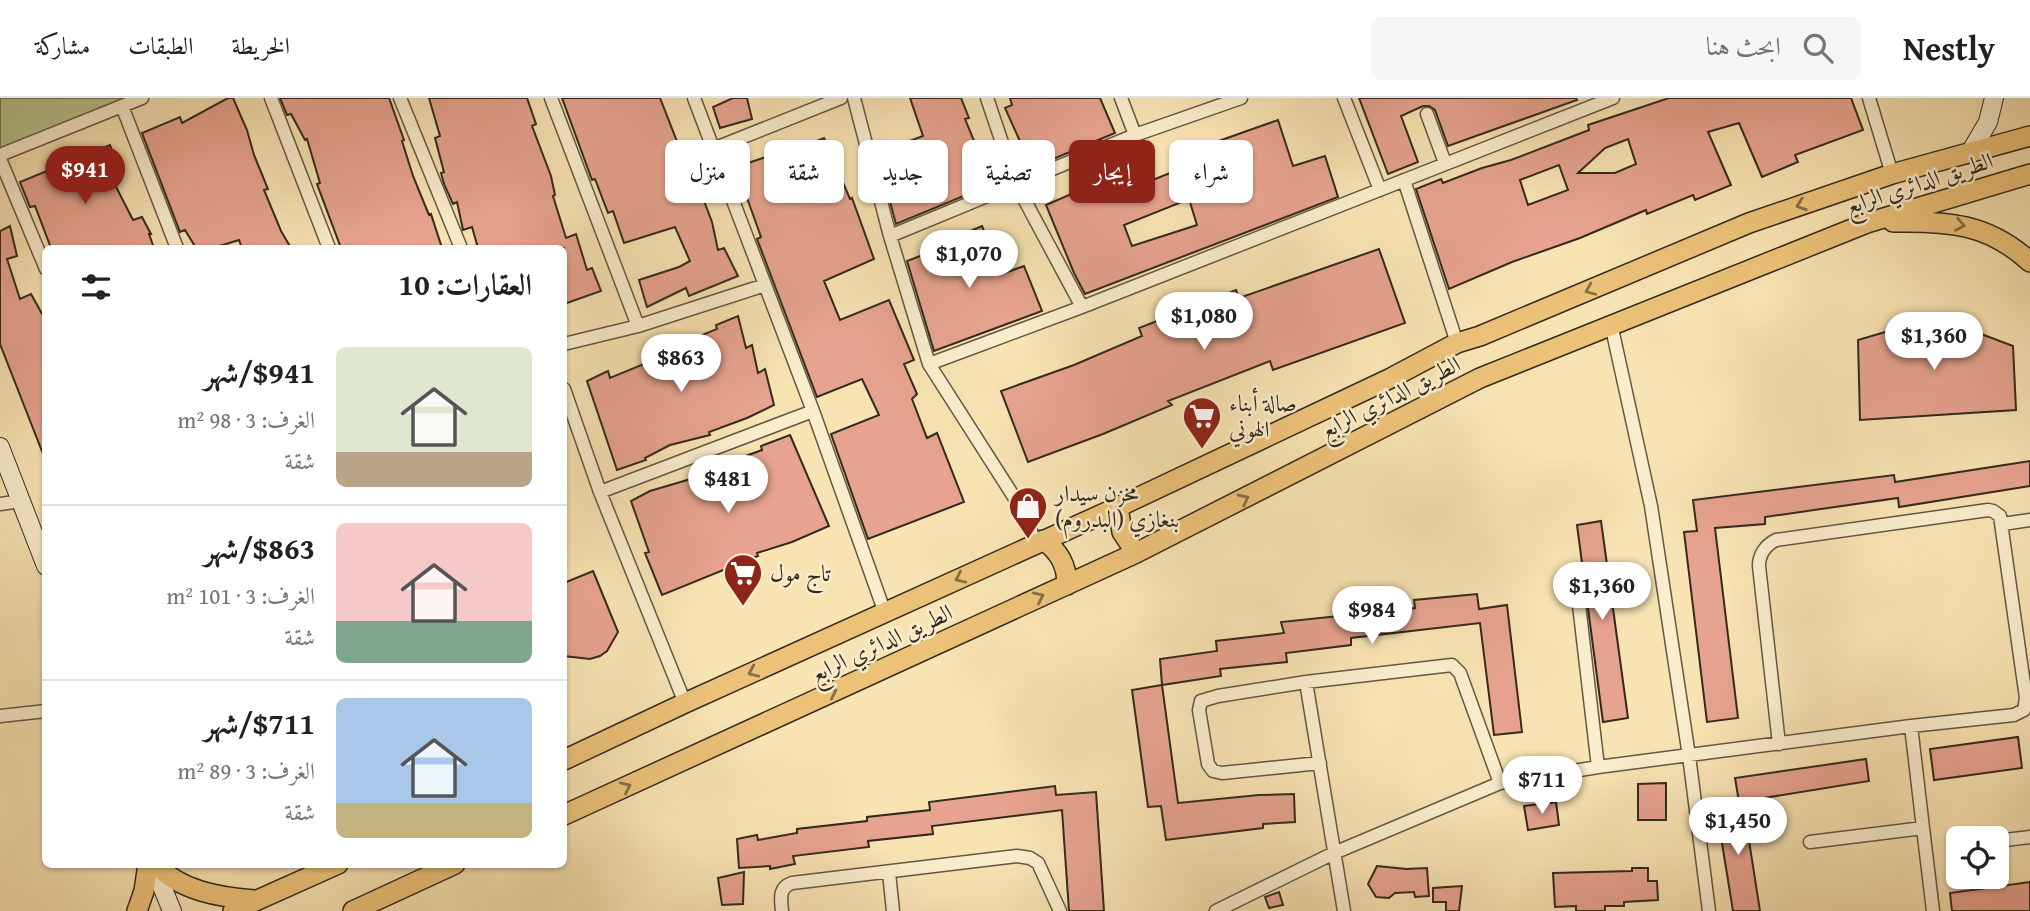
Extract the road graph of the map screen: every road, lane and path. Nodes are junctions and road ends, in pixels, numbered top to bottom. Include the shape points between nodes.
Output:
1 (142, 98) edge
2 (271, 98) edge
3 (400, 98) edge
4 (551, 98) edge
5 (694, 98) edge
6 (841, 98) edge
7 (854, 98) edge
8 (987, 98) edge
9 (1121, 98) edge
10 (1241, 98) edge
11 (1345, 98) edge
12 (1612, 98) edge
13 (1869, 98) edge
14 (1994, 98) edge
15 (122, 106) junction
16 (1427, 114) dead end
17 (1135, 135) junction
18 (2030, 136) edge
19 (710, 140) edge
20 (736, 140) edge
21 (1001, 140) edge
22 (1972, 151) junction
23 (0, 157) edge
24 (1445, 163) junction
25 (1055, 168) edge
26 (1892, 174) junction
27 (2030, 174) edge
28 (1404, 180) junction
29 (1380, 190) junction
30 (734, 203) edge
31 (970, 203) edge
32 (1026, 203) edge
33 (1867, 223) junction
34 (890, 236) junction
35 (176, 245) edge
36 (328, 245) edge
37 (460, 245) edge
38 (42, 259) edge
39 (2030, 262) edge
40 (765, 285) junction
41 (1082, 307) junction
42 (1611, 324) junction
43 (638, 326) junction
44 (567, 343) edge
45 (1457, 343) junction
46 (929, 364) junction
47 (567, 398) edge
48 (813, 411) junction
49 (0, 447) edge
50 (600, 492) junction
51 (21, 501) junction
52 (0, 504) edge
53 (1118, 506) junction
54 (2030, 520) edge
55 (2003, 524) junction
56 (39, 532) edge
57 (1040, 541) junction
58 (1136, 553) junction
59 (1067, 585) junction
60 (1577, 589) dead end
61 (885, 613) junction
62 (1306, 682) junction
63 (685, 703) junction
64 (42, 711) edge
65 (0, 716) edge
66 (1911, 726) junction
67 (1779, 744) junction
68 (1689, 756) junction
69 (567, 759) edge
70 (1320, 763) junction
71 (1598, 767) junction
72 (1500, 783) junction
73 (567, 814) edge
74 (1923, 828) junction
75 (2030, 837) edge
76 (2009, 840) edge
77 (1810, 842) dead end
78 (1334, 853) junction
79 (151, 868) edge
80 (154, 868) edge
81 (157, 868) edge
82 (327, 868) edge
83 (446, 868) edge
84 (889, 873) junction
85 (255, 900) junction
86 (137, 911) edge
87 (172, 911) edge
88 (233, 911) edge
89 (354, 911) edge
90 (782, 911) edge
91 (893, 911) edge
92 (1060, 911) edge
93 (1216, 911) edge
94 (1344, 911) edge
95 (1709, 911) edge
96 (1933, 911) edge

1 - 15 street
2 - 36 street
3 - 37 street
4 - 43 street
5 - 19 street
6 - 20 street
7 - 34 street
8 - 21 street
9 - 17 street
10 - 17 street
11 - 29 street
12 - 24 street
13 - 26 street
14 - 22 street via 1988,122
15 - 23 street
15 - 35 street
16 - 24 street
17 - 25 street
18 - 22 main road, الطريق الدائري الرابع
22 - 26 main road, الطريق الدائري الرابع
23 - 38 street
24 - 28 street
26 -> 45 main road, الطريق الدائري الرابع via 1749,223
27 - 33 main road, الطريق الدائري الرابع
28 - 29 street
28 - 45 street
29 - 41 street
30 - 40 street
31 - 34 street
32 - 41 street
33 -> 39 main road via 1964,225 2001,240
33 - 42 main road, الطريق الدائري الرابع
34 - 46 street
40 - 43 street
40 - 48 street
41 - 46 street
58 -> 42 main road, الطريق الدائري الرابع via 1480,378
42 - 68 street via 1651,506
43 - 44 street
45 - 53 main road, الطريق الدائري الرابع
46 - 57 street
47 - 50 street
48 - 50 street
48 - 61 street
49 - 51 street
50 - 63 street
51 - 52 street
51 - 56 street
53 - 57 main road, الطريق الدائري الرابع
53 - 58 main road via 1122,532
54 - 55 street
55 - 66 street via 2024,710 2014,715
55 - 67 street via 2000,516 1988,510 1768,544 1759,566
57 - 59 main road via 1057,551
57 -> 61 main road, الطريق الدائري الرابع
58 - 59 main road, الطريق الدائري الرابع
73 -> 59 main road, الطريق الدائري الرابع
60 - 71 street
61 -> 63 main road, الطريق الدائري الرابع
62 - 70 street
62 - 70 street via 1201,701 1208,764 1217,773
62 - 72 street via 1452,665 1460,673
63 - 69 main road, الطريق الدائري الرابع
64 - 65 street
66 - 67 street
66 - 74 street
67 - 68 street
68 - 71 street
68 - 95 street
70 - 78 street
71 - 72 street
72 - 78 street
74 - 77 street
74 - 96 street
75 - 76 street
78 - 93 street
78 - 94 street
79 - 86 main road
80 - 87 street
81 - 85 main road via 184,886
82 - 85 main road
83 - 89 main road
84 - 90 street via 787,885 781,892
84 - 91 street
84 - 92 street via 1023,857 1038,863
85 - 88 main road

